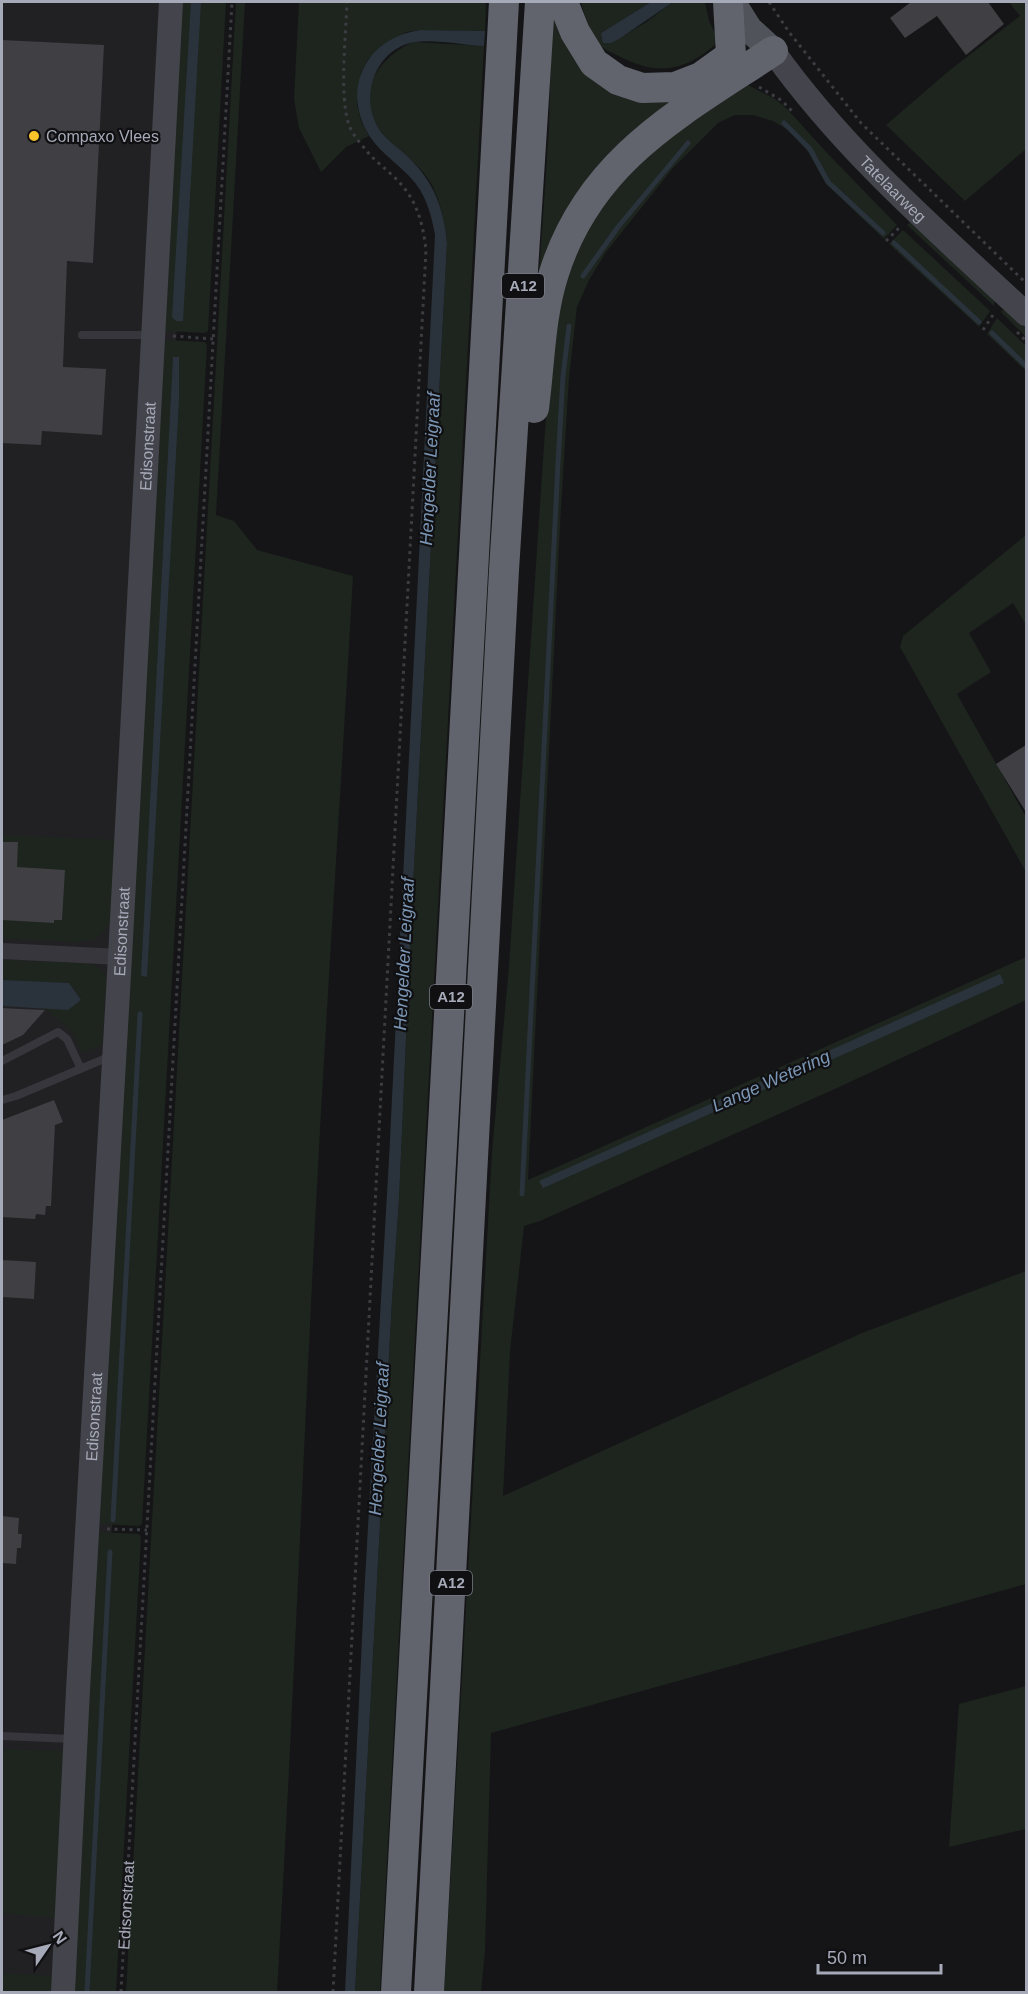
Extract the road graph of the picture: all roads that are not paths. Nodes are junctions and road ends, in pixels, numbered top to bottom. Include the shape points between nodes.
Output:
1 (171, 2) edge
2 (504, 2) edge
3 (540, 2) edge
4 (563, 2) edge
5 (730, 2) edge
6 (750, 2) edge
7 (781, 42) junction
8 (731, 55) junction
9 (1026, 314) edge
10 (153, 334) junction
11 (82, 335) dead end
12 (504, 570) junction
13 (2, 951) edge
14 (120, 957) junction
15 (114, 1054) junction
16 (2, 1061) edge
17 (81, 1069) junction
18 (2, 1100) edge
19 (2, 1736) edge
20 (76, 1739) junction
21 (63, 1992) edge
22 (396, 1992) edge
23 (429, 1992) edge

1 - 10 street, Edisonstraat
2 - 22 highway, A12
3 - 12 highway, A12
4 - 8 highway via 594,63 618,80 642,88 675,87 701,77
5 - 7 main road via 749,29
5 - 8 highway
6 - 7 main road
7 - 8 highway
7 - 9 street, Tatelaarweg via 842,137
7 - 12 highway, A12 via 658,128 623,158 571,232 554,274 544,317 534,406
10 - 11 lane
10 - 14 street, Edisonstraat
12 - 23 highway, A12
13 - 14 street
14 - 15 street, Edisonstraat
15 - 17 lane
15 - 20 street, Edisonstraat
16 - 17 lane via 58,1032 67,1039
17 - 18 lane
19 - 20 lane
20 - 21 street, Edisonstraat

